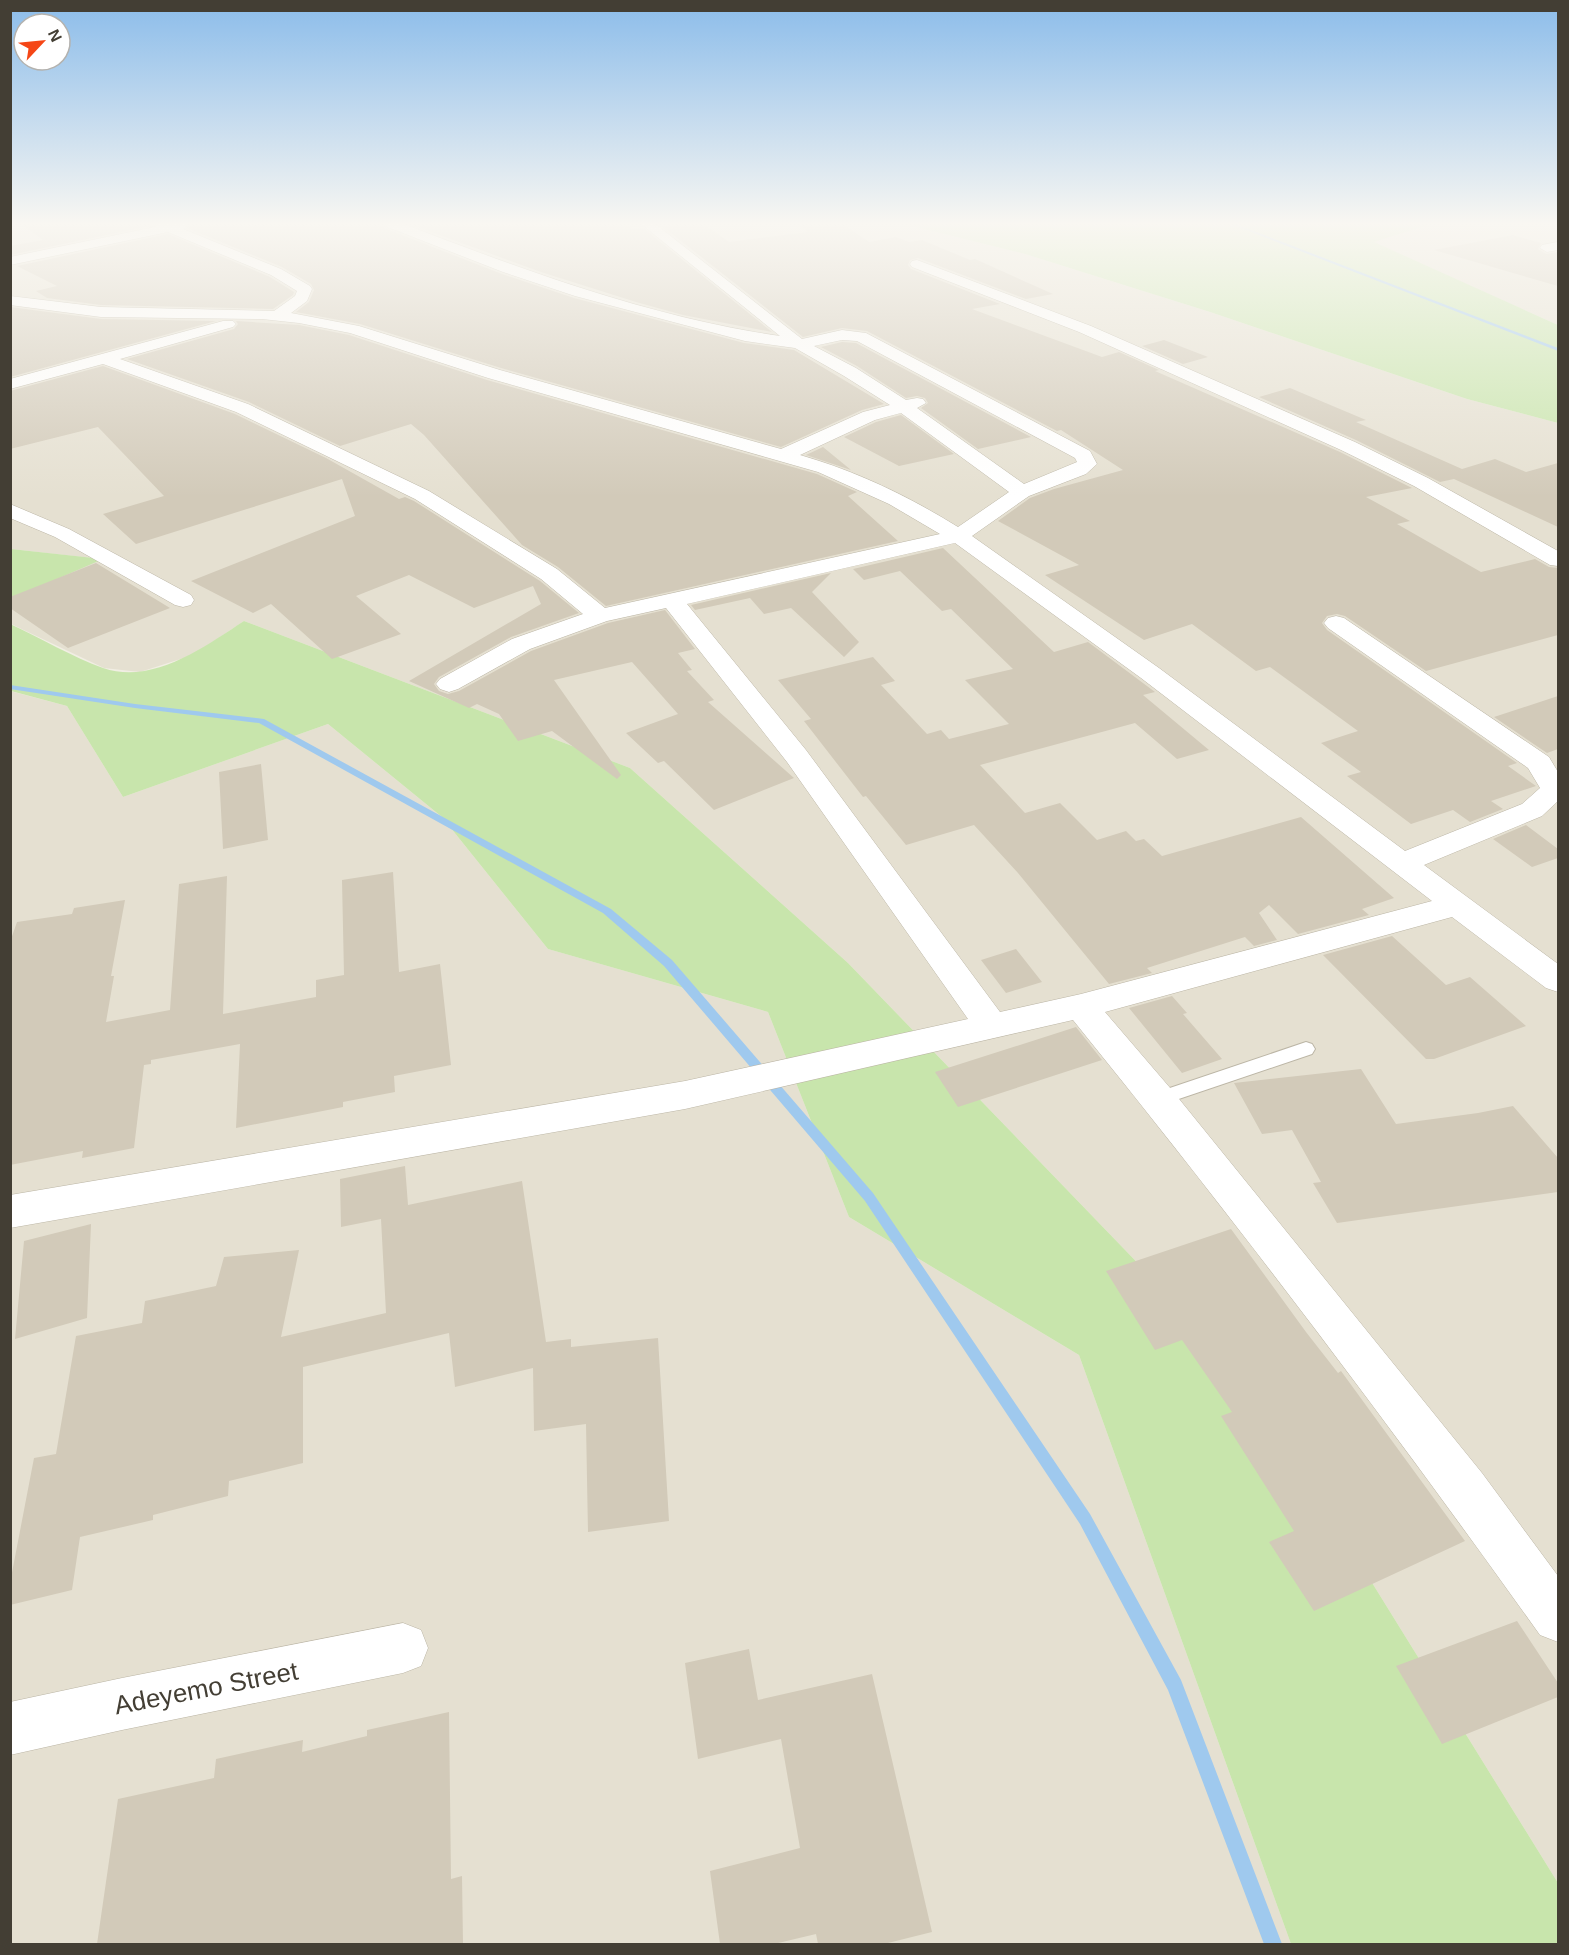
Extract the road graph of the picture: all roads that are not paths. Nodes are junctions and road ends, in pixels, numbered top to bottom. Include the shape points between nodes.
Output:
1 (227, 314) edge
2 (662, 314) edge
3 (762, 314) edge
4 (1046, 314) edge
5 (270, 315) junction
6 (799, 344) junction
7 (103, 358) junction
8 (10, 384) edge
9 (965, 393) junction
10 (903, 406) junction
11 (782, 456) junction
12 (1022, 492) junction
13 (10, 510) edge
14 (959, 536) junction
15 (1558, 560) edge
16 (183, 600) dead end
17 (672, 601) junction
18 (600, 616) junction
19 (1336, 623) dead end
20 (449, 684) dead end
21 (1403, 863) junction
22 (1457, 905) junction
23 (1558, 981) edge
24 (1081, 1006) junction
25 (991, 1025) junction
26 (1306, 1049) dead end
27 (1158, 1099) junction
28 (10, 1212) edge
29 (1558, 1617) edge
30 (403, 1648) dead end
31 (10, 1729) edge

1 - 5 street
2 - 6 street via 734,333
3 - 6 street
4 - 15 street via 1348,446
5 - 7 street
5 - 11 street via 353,329 494,374
6 - 9 street via 842,335 860,336
6 - 10 street
7 - 8 street
7 - 18 street via 242,408 422,495 549,574
9 - 10 street
9 - 12 street via 1083,455 1087,464 1079,470
10 - 11 street via 862,418
10 - 12 street
11 - 14 street via 859,480
12 - 14 street
13 - 16 street via 62,533
14 - 17 street
14 - 21 street via 1206,712
17 - 18 street
17 - 25 street via 825,794
18 - 20 street via 521,644
19 - 21 street via 1539,763 1555,789 1532,810
21 - 22 street
22 - 23 street
22 - 24 street
24 - 25 street
24 - 27 street
25 - 28 street via 685,1095
26 - 27 lane
27 - 29 street via 1465,1490
30 - 31 street, Adeyemo Street

